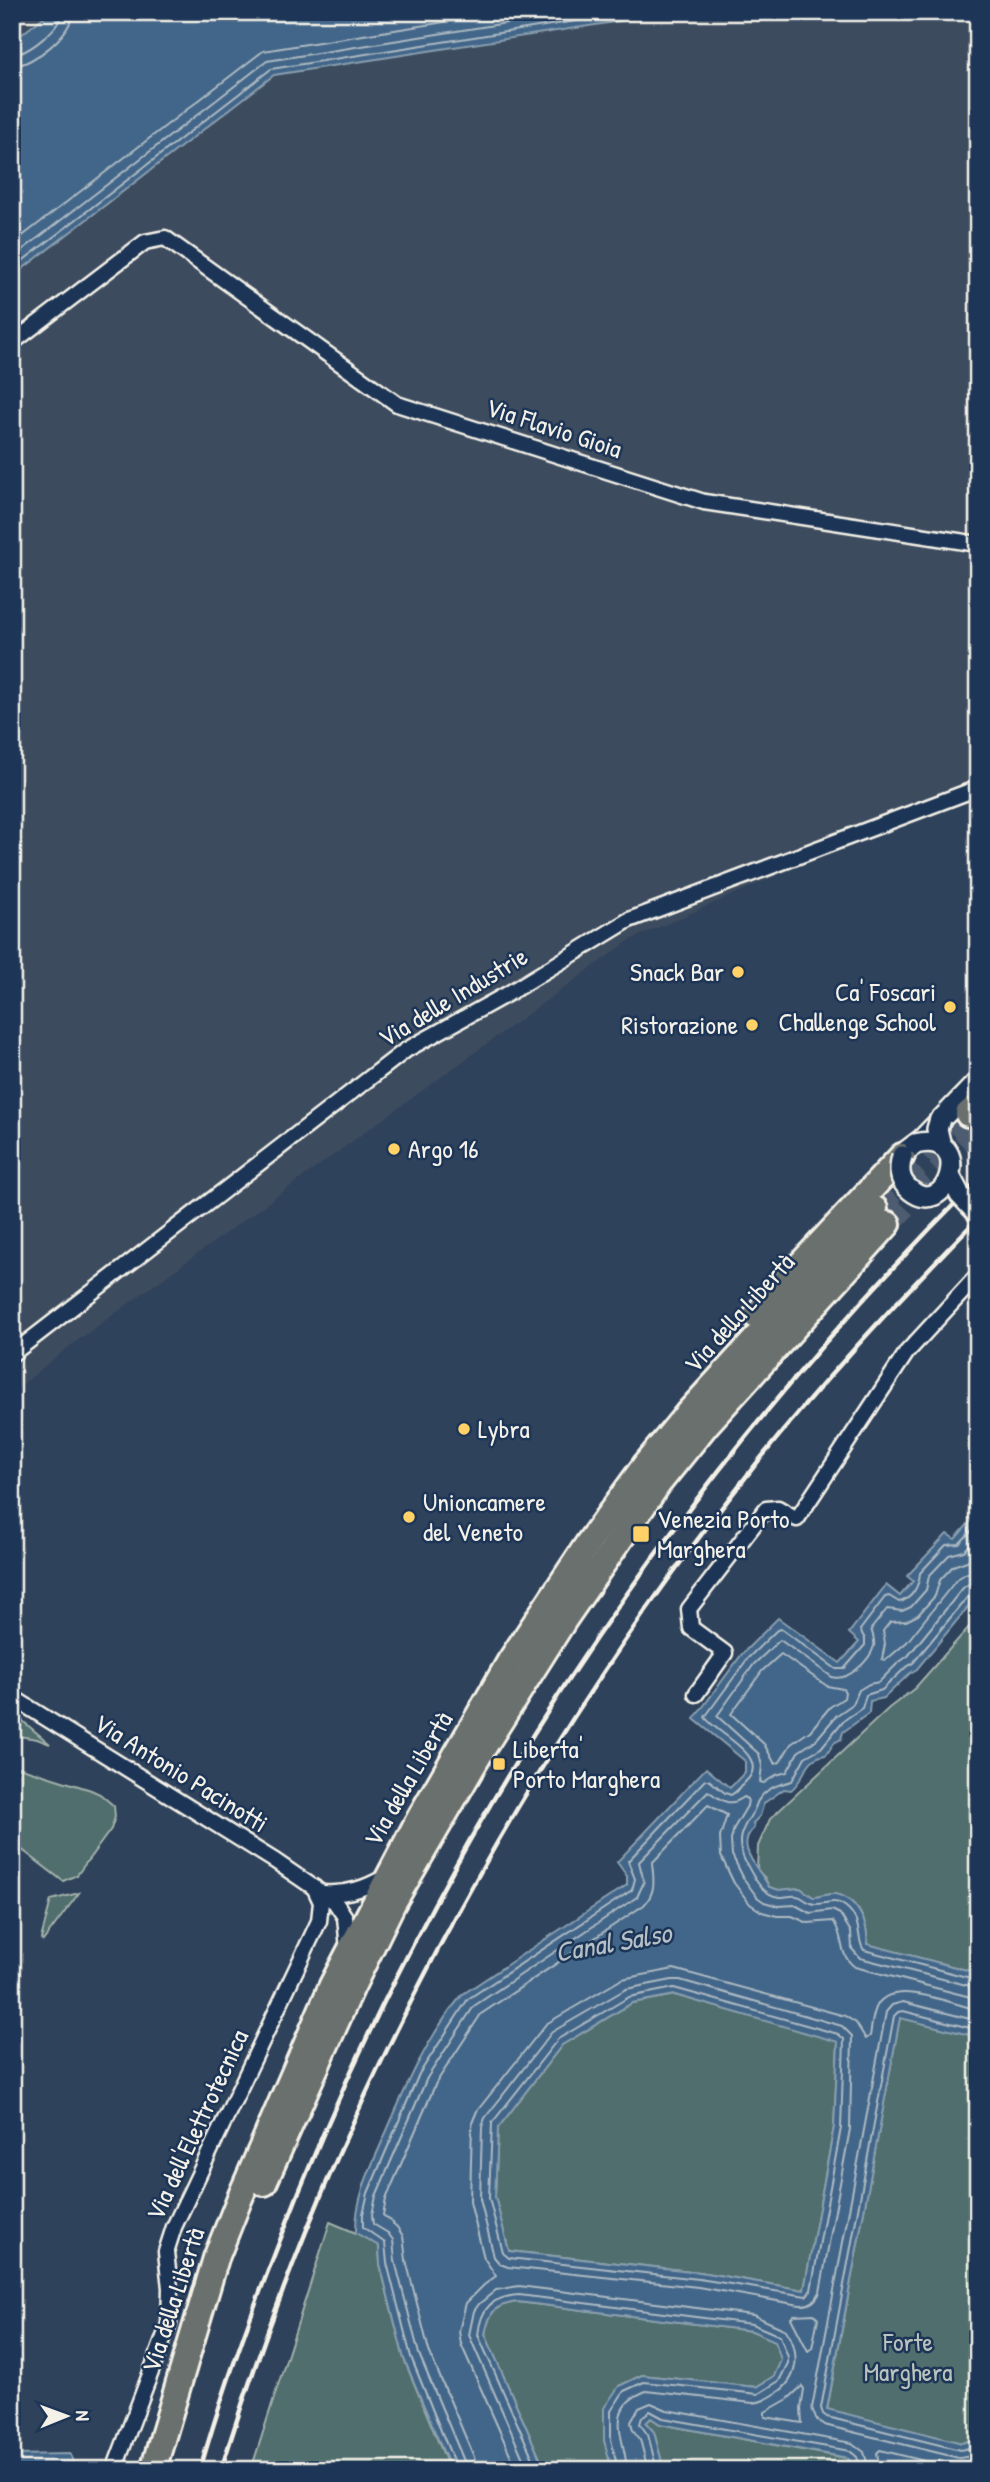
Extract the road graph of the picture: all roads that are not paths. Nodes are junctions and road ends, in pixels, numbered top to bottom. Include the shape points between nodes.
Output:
1 (12, 343) edge
2 (978, 544) edge
3 (978, 788) edge
4 (978, 1081) edge
5 (940, 1119) junction
6 (941, 1146) junction
7 (909, 1150) junction
8 (945, 1185) junction
9 (972, 1207) edge
10 (978, 1275) edge
11 (12, 1354) edge
12 (645, 1465) junction
13 (696, 1694) dead end
14 (12, 1697) edge
15 (387, 1876) junction
16 (318, 1890) junction
17 (348, 1951) junction
18 (114, 2470) edge
19 (153, 2470) edge
20 (170, 2470) edge

1 - 2 street, Via Flavio Gioia via 145,242 165,239 397,404 704,502
3 - 11 street, Via delle Industrie via 629,920 406,1050
4 - 5 street
5 - 6 street, bridge
5 - 7 street, bridge
6 - 7 street, bridge via 933,1143
6 - 8 street, bridge via 951,1160
7 - 8 street, bridge via 900,1173 908,1188 923,1195
7 - 12 highway via 766,1303 701,1381
8 - 9 street, bridge
10 - 13 street via 907,1352 797,1520 778,1508 766,1509 689,1609 691,1628 725,1653
12 - 15 highway, Via della Libertà via 510,1661
12 - 20 highway, Via della Libertà via 687,1414 881,1217 659,1483 564,1620 461,1784 387,1915 254,2206
14 - 16 street, Via Antonio Pacinotti
15 - 16 street via 341,1894
15 - 17 highway, Via della Libertà
16 - 17 street, Via Antonio Pacinotti via 335,1902 345,1917
16 - 18 street, Via dell'Elettrotecnica via 319,1921 174,2227 166,2252 169,2324
17 - 19 highway, Via della Libertà via 216,2258

